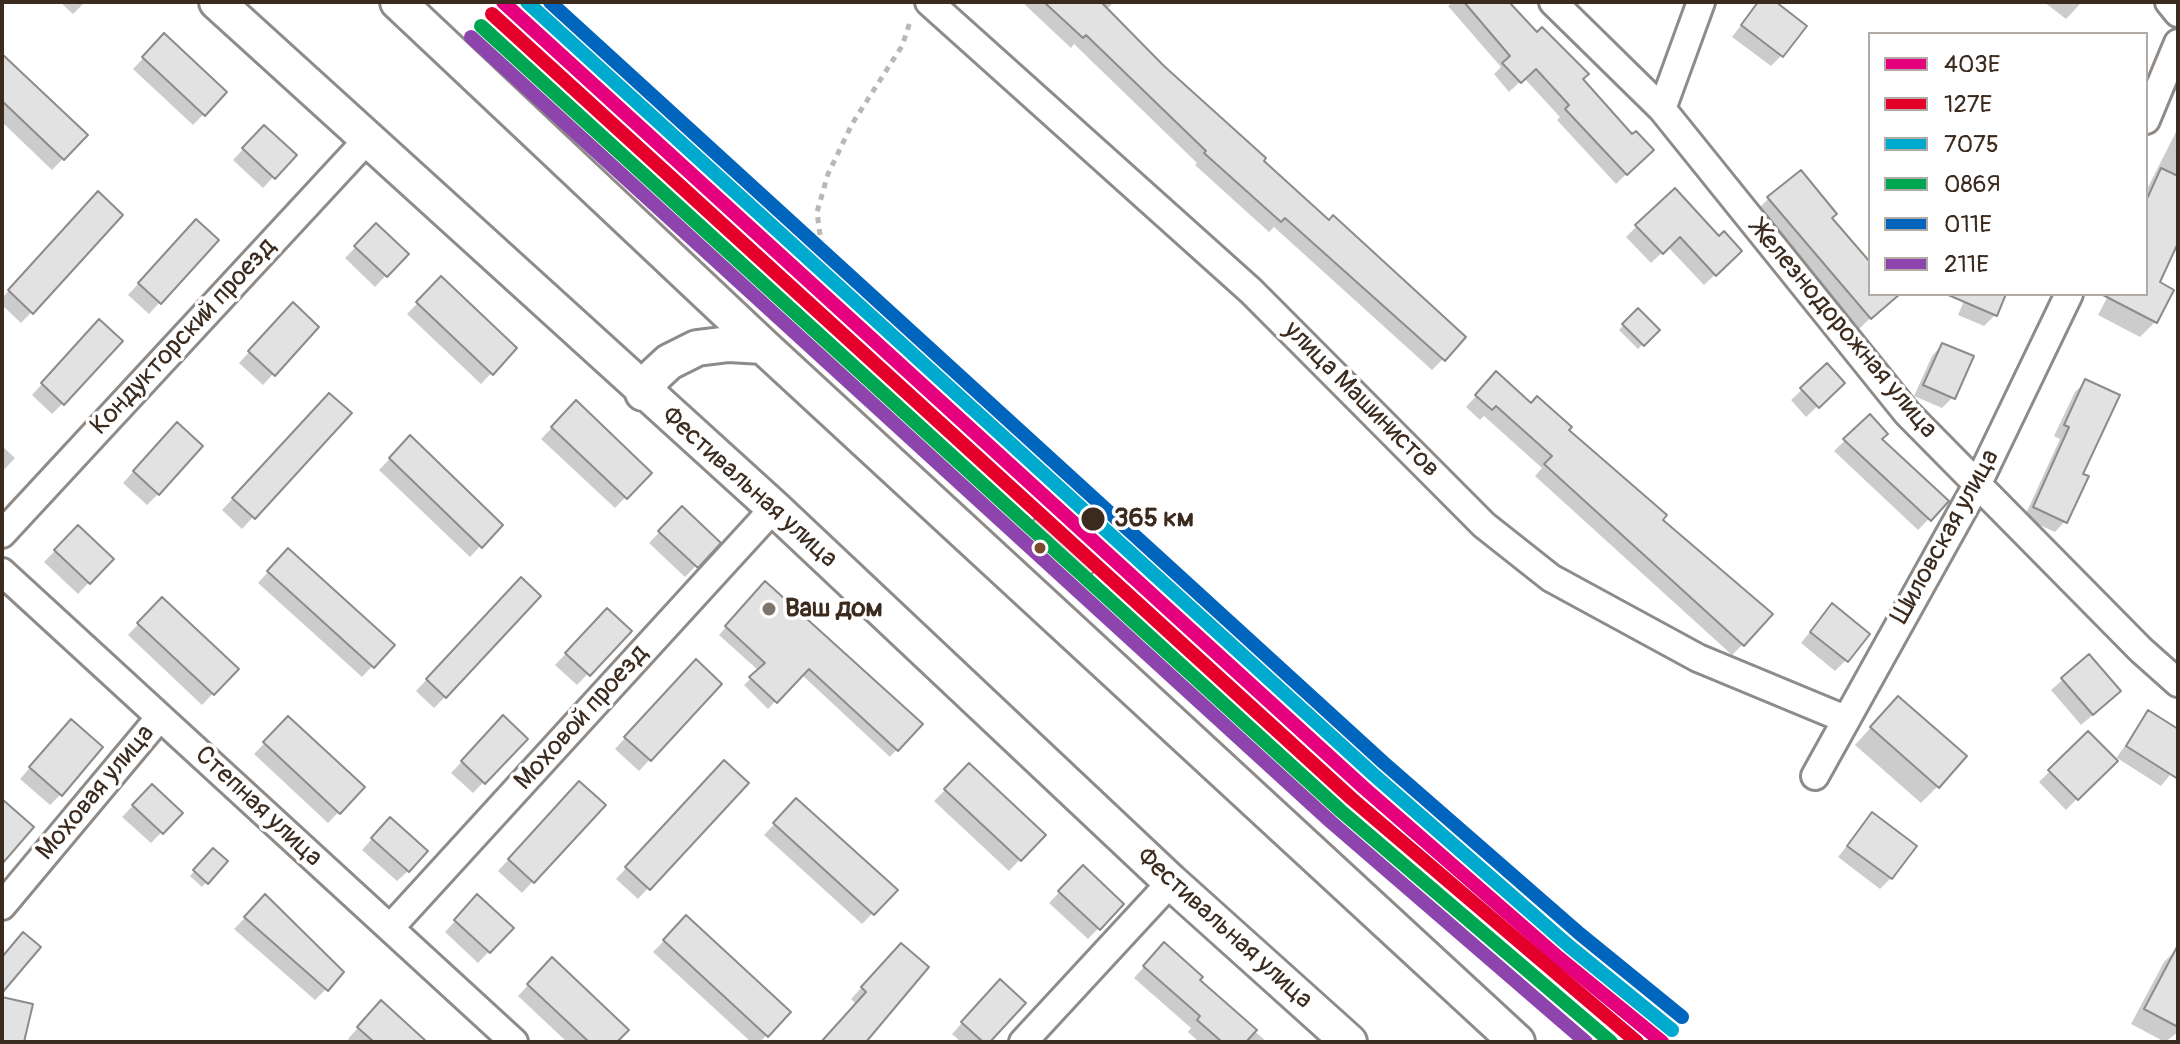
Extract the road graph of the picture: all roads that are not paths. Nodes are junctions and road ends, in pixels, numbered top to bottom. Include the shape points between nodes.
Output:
1 (217, 2) edge
2 (398, 2) edge
3 (1553, 2) edge
4 (1701, 2) edge
5 (2169, 2) edge
6 (920, 9) edge
7 (2178, 13) edge
8 (2178, 43) edge
9 (1662, 109) junction
10 (2148, 115) edge
11 (366, 141) junction
12 (2068, 296) edge
13 (763, 346) junction
14 (643, 393) junction
15 (1978, 483) junction
16 (774, 508) junction
17 (2, 534) edge
18 (2, 572) edge
19 (2178, 683) edge
20 (160, 717) junction
21 (1845, 719) junction
22 (1815, 776) dead end
23 (1171, 882) junction
24 (2, 906) edge
25 (390, 928) junction
26 (514, 1042) edge
27 (1023, 1042) edge
28 (1349, 1042) edge
29 (1517, 1042) edge

1 - 11 main road, Фестивальная улица
2 - 13 main road
3 - 9 street, Железнодорожная улица
4 - 9 street
5 - 7 street
6 - 21 street, улица Машинистов via 1251,291 1484,525 1551,578 1698,658
8 - 10 street
9 - 15 street, Железнодорожная улица via 1907,413
11 - 14 main road, Фестивальная улица
11 - 17 street, Кондукторский проезд
12 - 15 street, Шиловская улица
13 - 14 main road via 697,348 669,362
13 - 29 main road
14 - 16 main road, Фестивальная улица
15 - 19 street, Железнодорожная улица
15 - 21 street, Шиловская улица
16 - 23 main road, Фестивальная улица
16 - 25 street, Моховой проезд
18 - 20 street, Степная улица
20 - 24 street, Моховая улица
20 - 25 street, Степная улица
21 - 22 street, Шиловская улица
23 - 27 street
23 - 28 main road, Фестивальная улица
25 - 26 street, Степная улица

